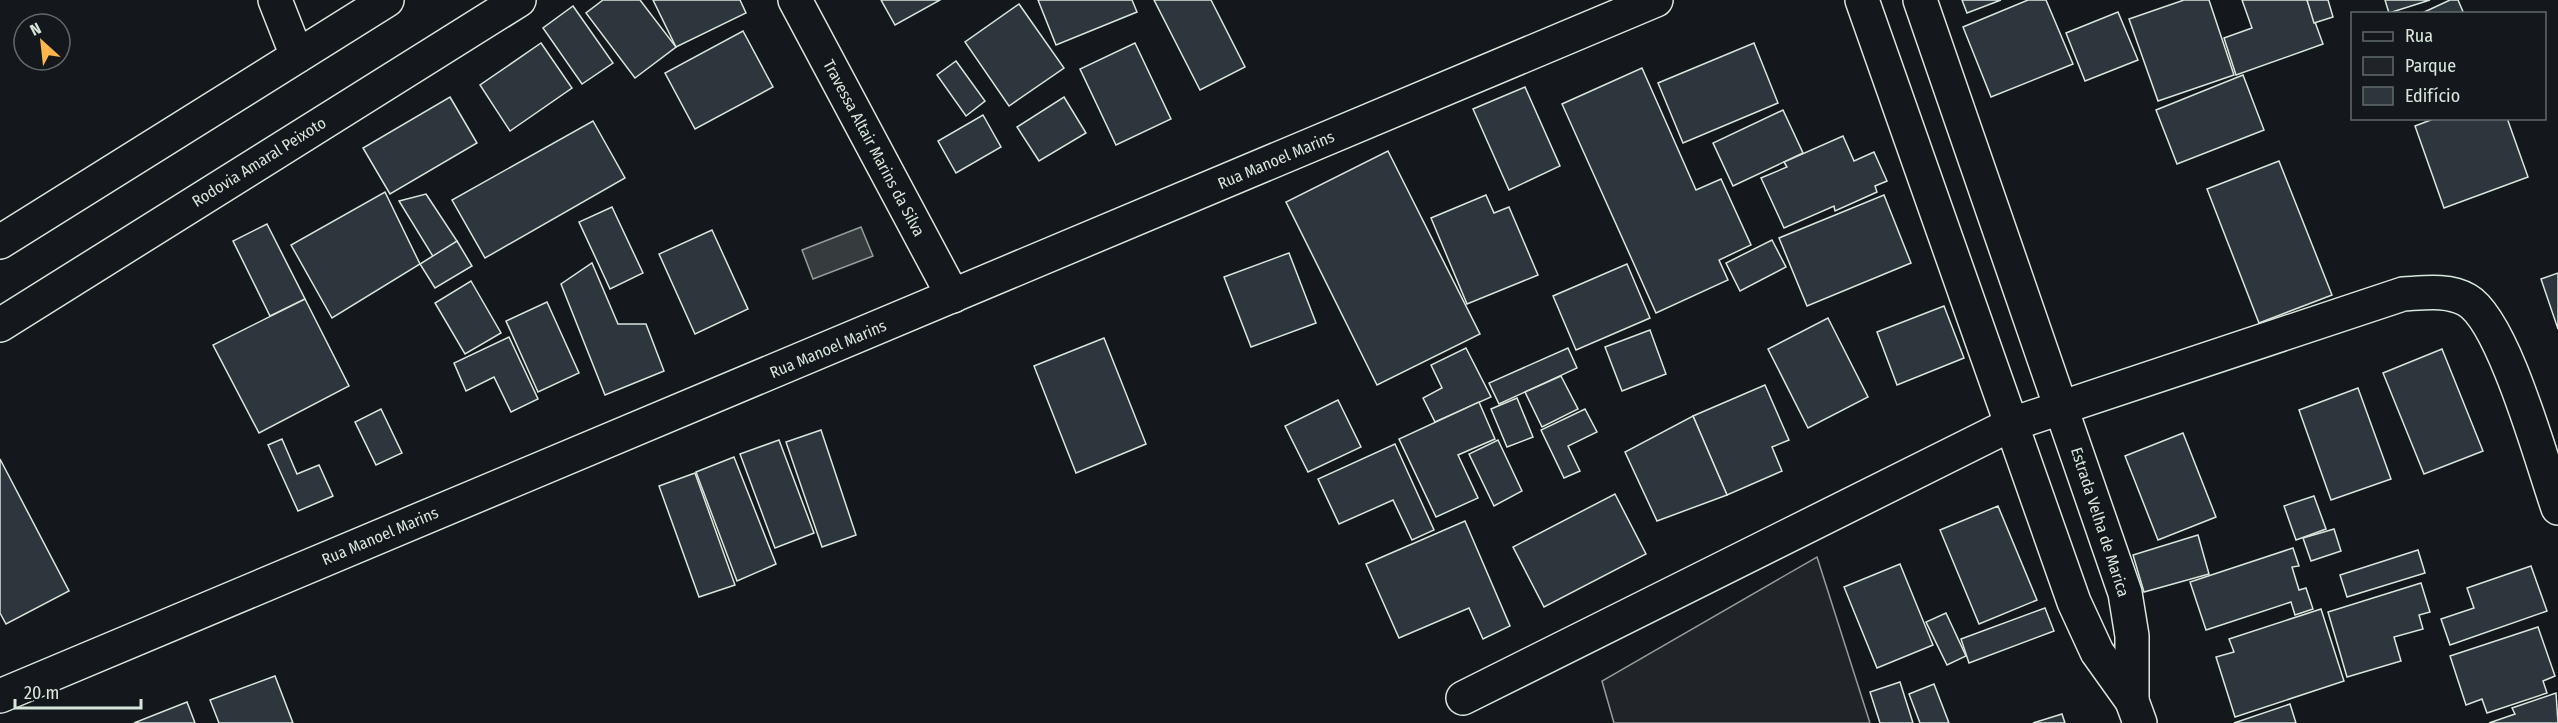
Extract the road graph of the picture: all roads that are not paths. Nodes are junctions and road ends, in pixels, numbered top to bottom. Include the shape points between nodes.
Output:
1 (275, 0) edge
2 (387, 0) edge
3 (519, 0) edge
4 (795, 0) edge
5 (1656, 0) edge
6 (1862, 0) edge
7 (1920, 0) edge
8 (297, 56) junction
9 (0, 242) edge
10 (953, 296) junction
11 (0, 325) edge
12 (2063, 406) junction
13 (2012, 424) junction
14 (2558, 508) edge
15 (0, 696) edge
16 (1463, 698) dead end
17 (2136, 712) edge

1 - 8 main road
2 - 8 main road
3 - 11 main road, Rodovia Amaral Peixoto
4 - 10 main road, Travessa Altair Marins da Silva
5 - 10 main road, Rua Manoel Marins
6 - 13 main road, Estrada Velha de Marica
7 - 12 main road, Estrada Velha de Marica
8 - 9 main road
10 - 15 main road, Rua Manoel Marins
12 - 13 main road
12 - 14 main road via 2403,294 2436,292 2466,299 2485,316 2501,343
12 - 17 main road, Estrada Velha de Marica via 2125,593 2132,636
13 - 16 main road
13 - 17 main road, Estrada Velha de Marica via 2074,602 2097,652

